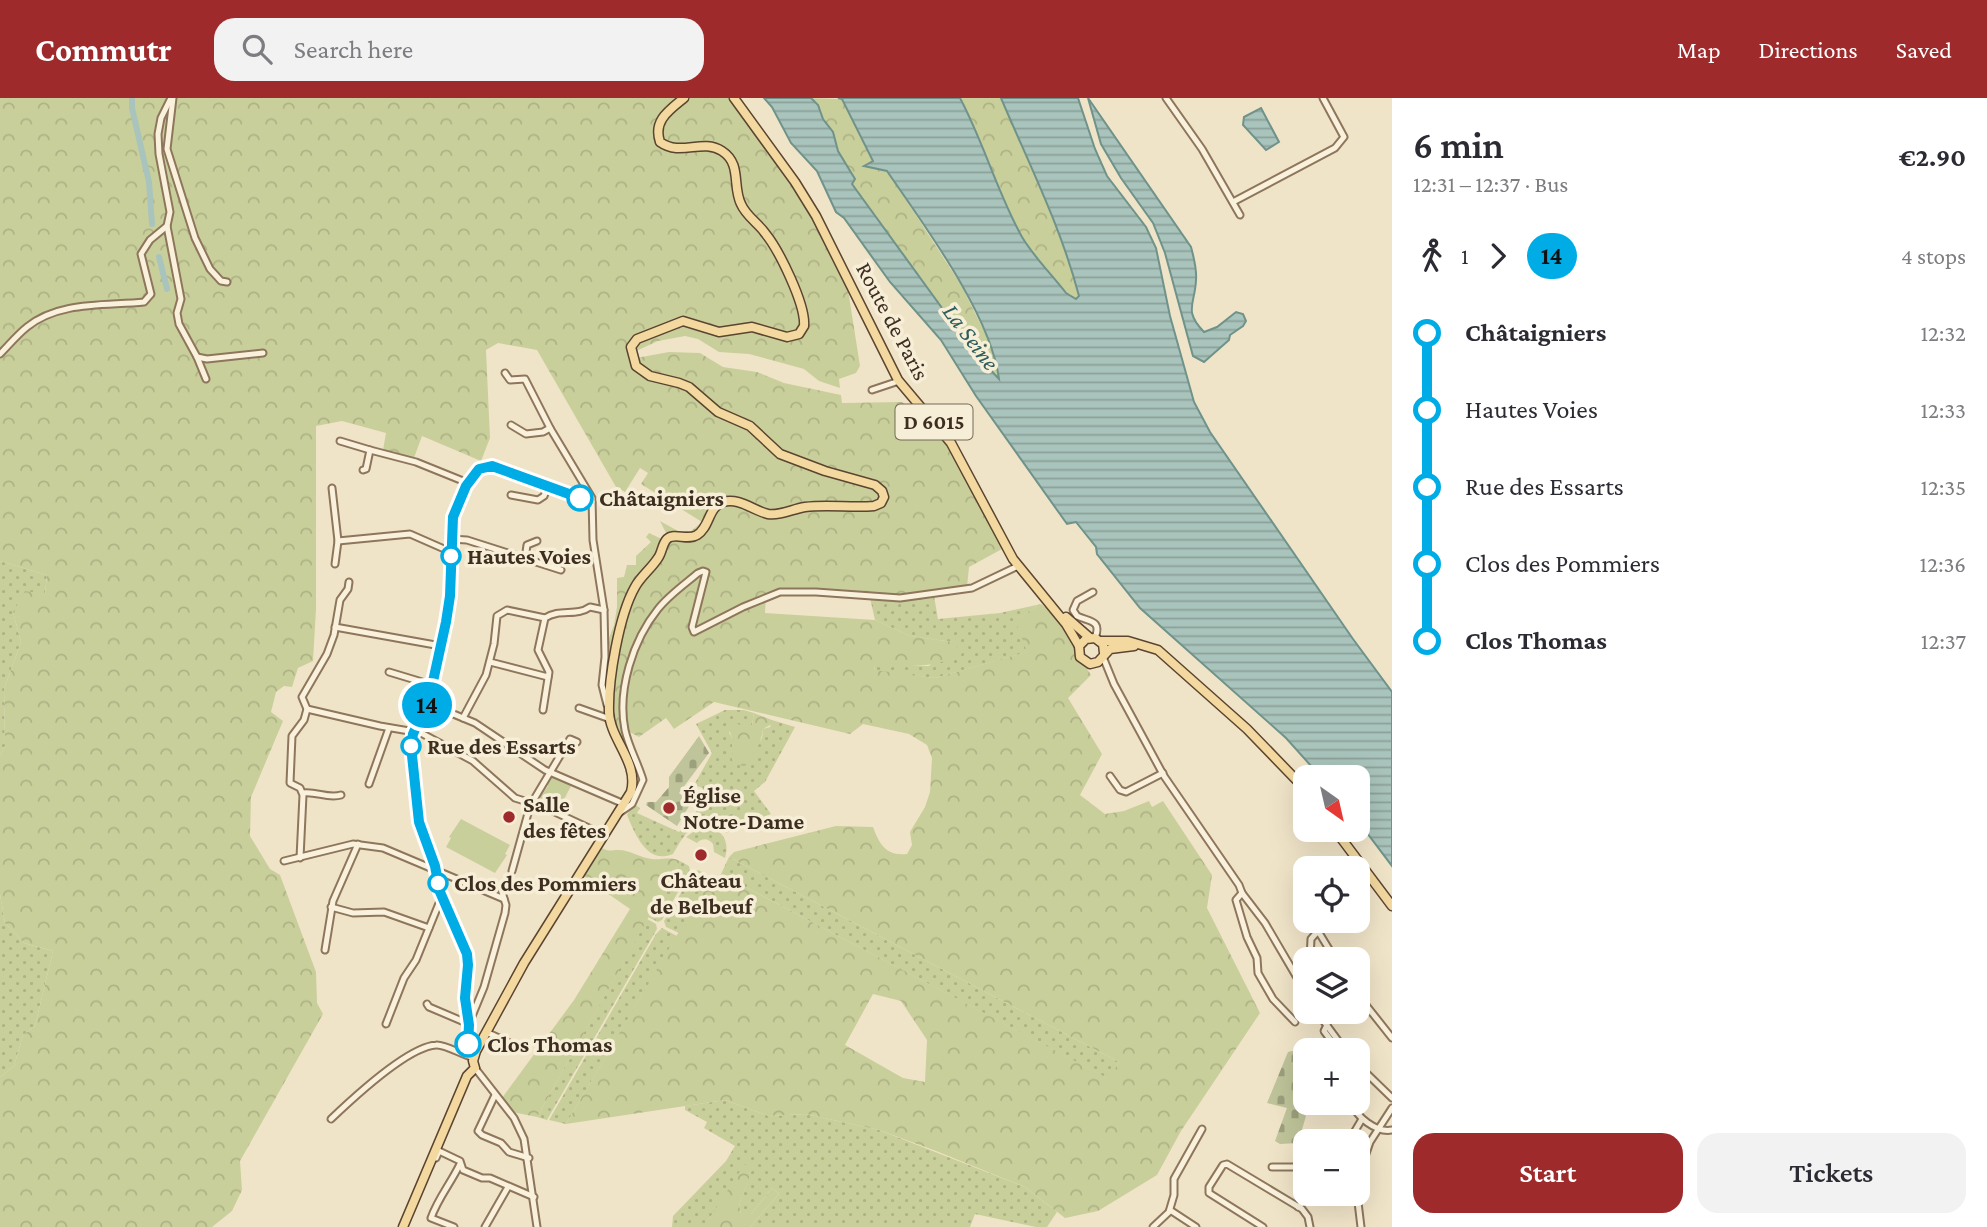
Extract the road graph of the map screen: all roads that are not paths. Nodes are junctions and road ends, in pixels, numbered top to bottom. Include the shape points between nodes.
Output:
1 (172, 98) edge
2 (684, 98) edge
3 (734, 98) edge
4 (1166, 98) edge
5 (1323, 98) edge
6 (1277, 178) junction
7 (1280, 185) dead end
8 (1233, 202) junction
9 (1237, 214) dead end
10 (167, 226) junction
11 (227, 282) dead end
12 (263, 352) dead end
13 (0, 354) edge
14 (197, 357) junction
15 (505, 373) dead end
16 (205, 379) dead end
17 (900, 381) junction
18 (872, 390) dead end
19 (511, 425) dead end
20 (550, 428) junction
21 (340, 442) dead end
22 (370, 450) junction
23 (363, 470) dead end
24 (468, 484) junction
25 (548, 486) junction
26 (332, 488) dead end
27 (510, 495) dead end
28 (592, 502) junction
29 (451, 539) junction
30 (338, 541) junction
31 (537, 541) dead end
32 (451, 552) junction
33 (524, 559) junction
34 (335, 564) dead end
35 (1018, 565) junction
36 (562, 570) dead end
37 (349, 582) dead end
38 (1093, 592) dead end
39 (1044, 595) junction
40 (604, 610) junction
41 (545, 618) junction
42 (335, 627) junction
43 (1095, 639) junction
44 (441, 646) junction
45 (1079, 646) junction
46 (1104, 655) junction
47 (1169, 658) junction
48 (490, 662) junction
49 (1093, 664) junction
50 (389, 672) dead end
51 (548, 677) junction
52 (1114, 684) junction
53 (432, 685) junction
54 (427, 703) junction
55 (609, 707) junction
56 (579, 708) dead end
57 (307, 709) junction
58 (543, 710) dead end
59 (463, 718) junction
60 (610, 719) junction
61 (389, 728) junction
62 (414, 732) junction
63 (577, 742) dead end
64 (551, 773) junction
65 (1163, 773) junction
66 (1110, 776) dead end
67 (1293, 777) edge
68 (369, 783) dead end
69 (303, 793) junction
70 (341, 795) dead end
71 (624, 804) junction
72 (532, 805) junction
73 (619, 813) junction
74 (605, 836) junction
75 (1344, 842) edge
76 (358, 844) junction
77 (300, 858) junction
78 (284, 861) dead end
79 (436, 870) junction
80 (512, 871) dead end
81 (1242, 892) junction
82 (442, 895) junction
83 (1392, 905) edge
84 (331, 907) junction
85 (429, 928) junction
86 (1311, 947) edge
87 (1328, 947) edge
88 (325, 950) dead end
89 (1293, 971) edge
90 (427, 1004) dead end
91 (1370, 1010) edge
92 (1293, 1021) edge
93 (386, 1024) dead end
94 (469, 1024) junction
95 (1327, 1026) joint
96 (486, 1032) junction
97 (1329, 1038) edge
98 (1336, 1038) edge
99 (1392, 1038) edge
100 (508, 1042) dead end
101 (472, 1057) junction
102 (475, 1068) junction
103 (1370, 1076) edge
104 (495, 1095) junction
105 (1392, 1097) edge
106 (1392, 1108) edge
107 (1358, 1115) edge
108 (331, 1119) dead end
109 (1362, 1119) junction
110 (1378, 1127) junction
111 (1202, 1129) dead end
112 (1356, 1129) edge
113 (1392, 1130) edge
114 (1370, 1142) edge
115 (529, 1158) junction
116 (460, 1163) junction
117 (1272, 1167) dead end
118 (1293, 1167) edge
119 (428, 1176) dead end
120 (508, 1187) junction
121 (534, 1197) junction
122 (1359, 1206) edge
123 (1298, 1207) joint
124 (1170, 1210) junction
125 (403, 1227) edge
126 (454, 1227) edge
127 (485, 1227) edge
128 (537, 1227) edge
129 (1153, 1227) edge
130 (1196, 1227) edge
131 (1263, 1227) edge
132 (1310, 1227) edge
133 (1362, 1227) edge

1 - 10 street via 158,134 170,212
1 - 11 street via 167,149 200,247 220,281
2 - 55 main road via 659,121 660,142 674,149 715,147 730,158 739,202 772,243 803,311 804,326 799,334 787,337 752,327 719,332 691,322 677,323 633,343 636,366 650,376 689,387 718,412 750,426 780,454 875,485 884,498 874,506 807,507 777,514 727,501 715,507 696,536 666,540 628,601
3 - 17 main road, Route de Paris / D 6015 via 816,216
4 - 8 street
5 - 6 street via 1344,137 1335,148
6 - 7 street
6 - 8 street
8 - 9 street
10 - 13 street via 141,254 149,299 84,305 49,315 28,326
10 - 14 street via 181,299 178,324
12 - 14 street
14 - 16 street
15 - 20 street via 510,380 526,379
17 - 18 street
17 - 35 main road, Route de Paris / D 6015 via 954,448
19 - 20 street via 526,434
20 - 28 street
21 - 22 street
22 - 23 street
22 - 24 street via 416,462
24 - 25 street via 479,469 492,466
24 - 29 street via 453,517
25 - 27 street via 538,500
25 - 28 street
26 - 30 street
28 - 40 street
29 - 32 street
29 - 33 street
30 - 32 street via 410,534
30 - 34 street
31 - 33 street via 527,545
32 - 44 street via 450,596
33 - 36 street
35 - 39 main road, Route de Paris / D 6015
35 - 73 street via 972,588 900,598 780,592 694,632 705,572 698,573 657,610 629,667 623,716 631,754 643,780 632,804
37 - 42 street
38 - 43 street via 1073,608 1077,616 1097,624
39 - 43 main road, D 6015
39 - 45 main road, D 6015
40 - 41 street via 555,612
40 - 55 street via 602,685
41 - 48 street via 507,610 497,615
41 - 51 street via 538,652
42 - 44 street
42 - 57 street via 325,659 302,699
43 - 45 main road
43 - 46 main road
43 - 47 main road via 1142,643
44 - 53 street
45 - 49 main road via 1080,657
46 - 47 main road via 1115,647 1138,647
46 - 49 main road
46 - 52 street
47 - 67 main road
48 - 51 street
48 - 59 street
49 - 52 street
50 - 53 street
51 - 58 street
52 - 65 street
53 - 54 street
54 - 59 street
54 - 62 street
55 - 60 main road
56 - 60 street
57 - 61 street
57 - 69 street via 292,736 289,753 290,783
59 - 64 street
60 - 71 main road via 632,774 632,788
61 - 62 street
61 - 68 street
62 - 72 street via 465,756 515,798
62 - 79 street via 411,746 417,810
63 - 64 street via 570,739
64 - 71 street
64 - 72 street
65 - 66 street via 1126,792
65 - 81 street
69 - 70 street
69 - 77 street
71 - 73 main road
72 - 74 street
72 - 80 street
73 - 74 main road
74 - 96 main road via 542,933
75 - 83 main road
76 - 77 street
76 - 79 street via 383,848
76 - 84 street
77 - 78 street
79 - 82 street
79 - 94 street via 503,896 506,905
81 - 89 street
81 - 92 street via 1236,900 1257,958 1258,974
82 - 85 street
82 - 94 street via 467,954
84 - 85 street via 354,913 384,912
84 - 88 street
85 - 93 street
86 - 87 street via 1318,931
90 - 94 street
91 - 99 street
94 - 101 street
95 - 97 street via 1324,1031
95 - 98 street
96 - 100 street
96 - 101 main road
101 - 102 main road
101 - 108 street via 434,1045 374,1079
102 - 104 street
102 - 125 main road via 465,1079
103 - 105 street
104 - 115 street via 519,1128
104 - 115 street via 478,1131 509,1152
106 - 110 street
107 - 109 street
109 - 110 street
109 - 112 street
110 - 113 street
110 - 114 street
111 - 124 street via 1174,1180
115 - 121 street
116 - 119 street via 439,1152
116 - 120 street via 463,1170
116 - 126 street via 432,1219
117 - 118 street
120 - 121 street
120 - 127 street
121 - 128 street
122 - 133 street
123 - 131 street via 1223,1165 1209,1193
123 - 132 street via 1307,1214
124 - 129 street
124 - 130 street

